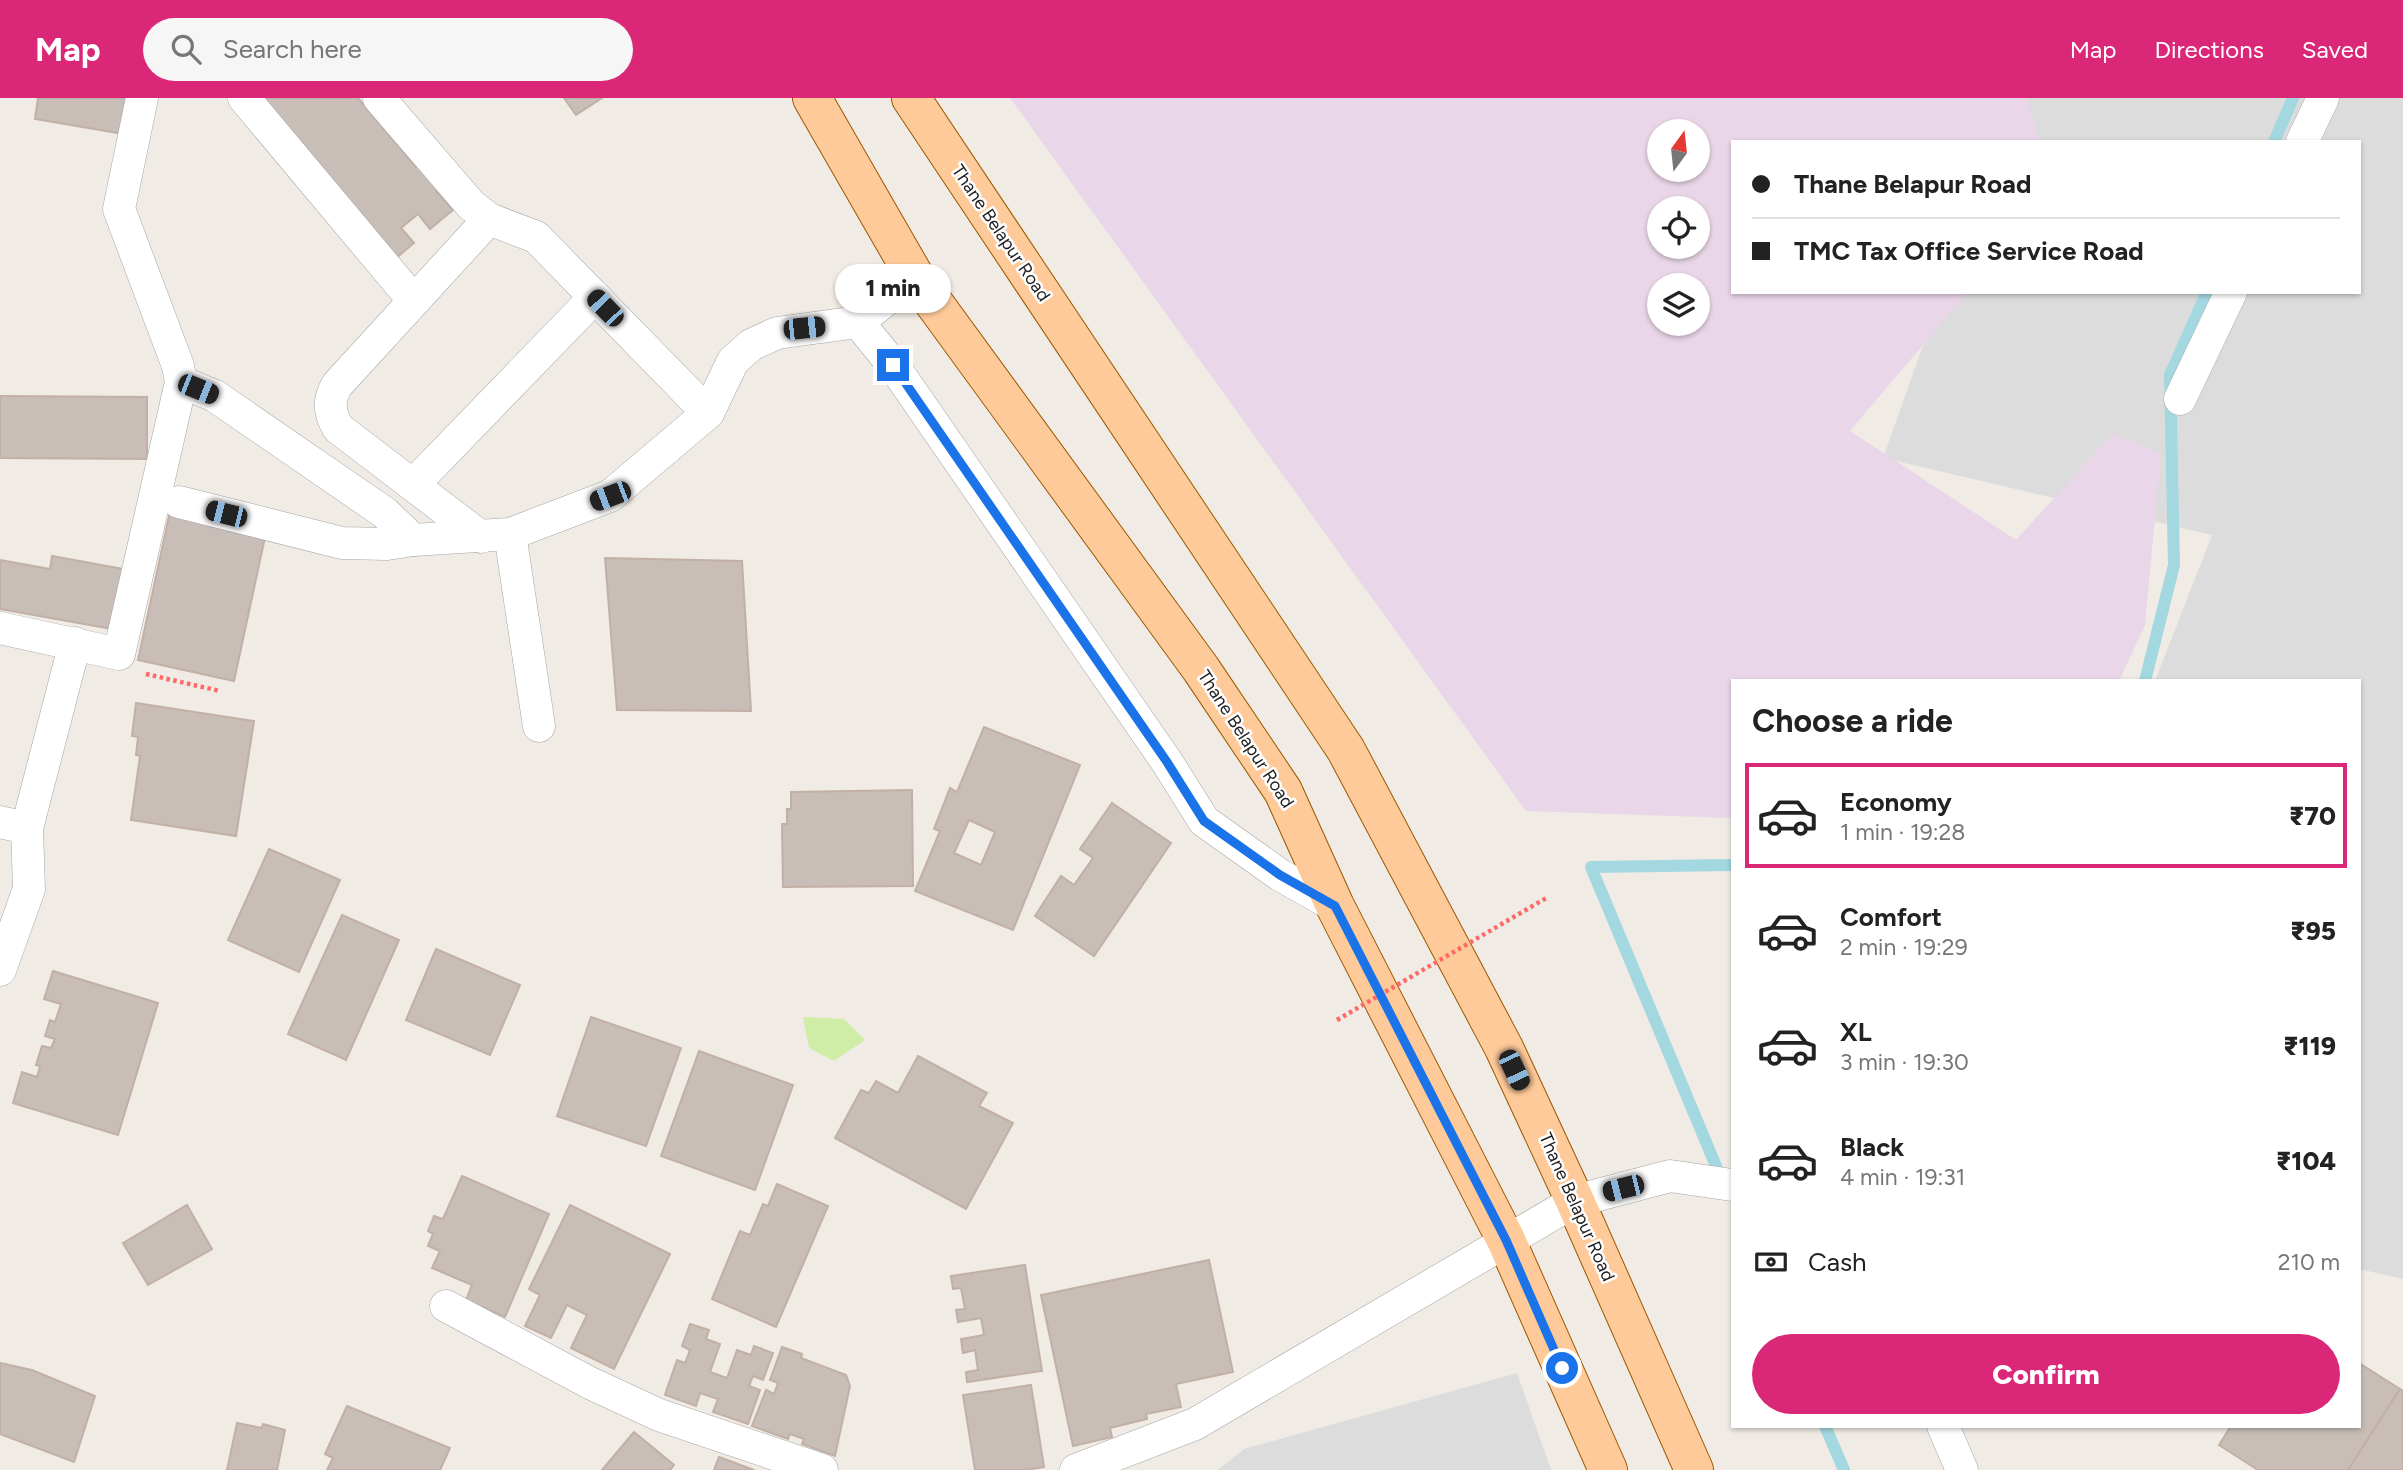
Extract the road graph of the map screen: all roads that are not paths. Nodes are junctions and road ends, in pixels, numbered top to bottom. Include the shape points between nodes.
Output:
1 (142, 98) edge
2 (244, 98) edge
3 (379, 98) edge
4 (811, 98) edge
5 (911, 98) edge
6 (2323, 98) edge
7 (2303, 140) edge
8 (489, 219) junction
9 (915, 277) junction
10 (2230, 294) edge
11 (595, 297) junction
12 (414, 301) junction
13 (858, 322) junction
14 (181, 382) junction
15 (2180, 399) dead end
16 (708, 413) junction
17 (413, 485) junction
18 (179, 502) dead end
19 (495, 535) junction
20 (413, 540) junction
21 (0, 628) edge
22 (75, 643) junction
23 (539, 726) dead end
24 (13, 825) edge
25 (1335, 906) junction
26 (0, 970) edge
27 (1731, 1185) edge
28 (1575, 1200) junction
29 (1506, 1240) junction
30 (446, 1306) dead end
31 (1944, 1428) edge
32 (822, 1470) edge
33 (1076, 1470) edge
34 (1608, 1470) edge
35 (1694, 1470) edge
36 (1962, 1470) edge

1 - 14 street via 119,209
2 - 12 street
3 - 8 street via 471,205
4 - 9 main road, Thane Belapur Road
5 - 28 main road, Thane Belapur Road via 1346,750 1504,1048
6 - 7 street
8 - 11 street via 536,237
8 - 12 street
9 - 13 street
9 - 25 main road, Thane Belapur Road via 1202,669 1283,791
10 - 15 street
11 - 16 street
11 - 17 street
12 - 17 street via 337,385 330,414 338,428
13 - 16 street via 777,333 751,345 733,361
13 - 25 street via 917,399 1204,821 1280,875
14 - 20 street via 215,396 384,513
14 - 22 street via 119,654
16 - 19 street via 610,496
17 - 19 street
18 - 20 street via 342,543
19 - 20 street
19 - 23 street
21 - 22 street
22 - 24 street
24 - 26 street via 29,889
25 - 29 main road, Thane Belapur Road
27 - 28 street via 1670,1176
28 - 29 street
28 - 35 main road, Thane Belapur Road
29 - 33 street via 1195,1424
29 - 34 main road, Thane Belapur Road
30 - 32 street via 659,1415
31 - 36 street

